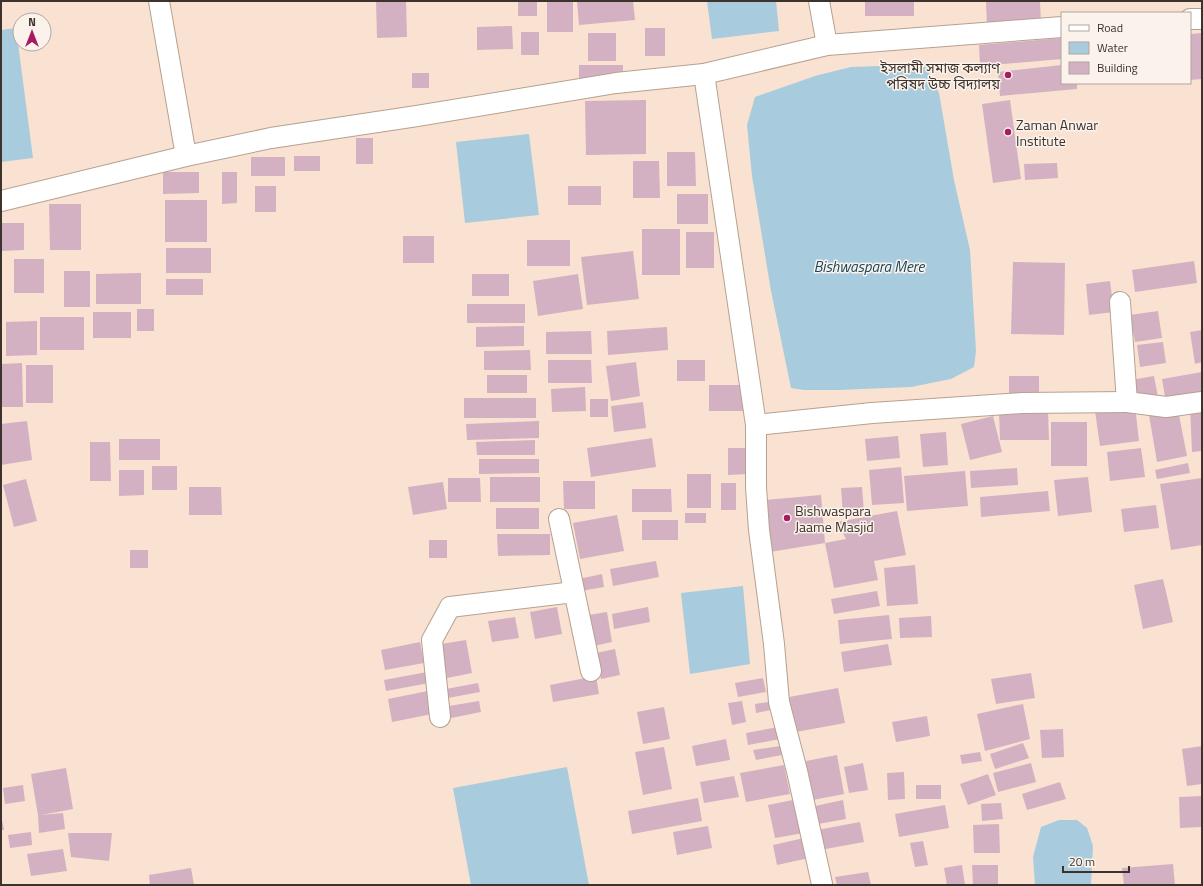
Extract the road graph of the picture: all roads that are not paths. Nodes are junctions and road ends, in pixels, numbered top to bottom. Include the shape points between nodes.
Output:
1 (159, 1) edge
2 (819, 1) edge
3 (1191, 19) edge
4 (1202, 19) edge
5 (1061, 27) edge
6 (827, 44) junction
7 (704, 74) junction
8 (186, 156) junction
9 (1, 201) edge
10 (1120, 302) dead end
11 (1127, 402) junction
12 (1202, 402) edge
13 (756, 425) junction
14 (559, 519) dead end
15 (574, 592) junction
16 (591, 671) dead end
17 (440, 717) dead end
18 (822, 884) edge

1 - 8 street
2 - 6 street
3 - 4 street
5 - 6 street
6 - 7 street
7 - 8 street via 616,83 271,138
7 - 13 street
8 - 9 street
10 - 11 street
11 - 12 street via 1166,407
11 - 13 street via 1022,403 872,413
13 - 18 street via 759,530 779,702
14 - 15 street
15 - 16 street
15 - 17 street via 450,607 432,640

